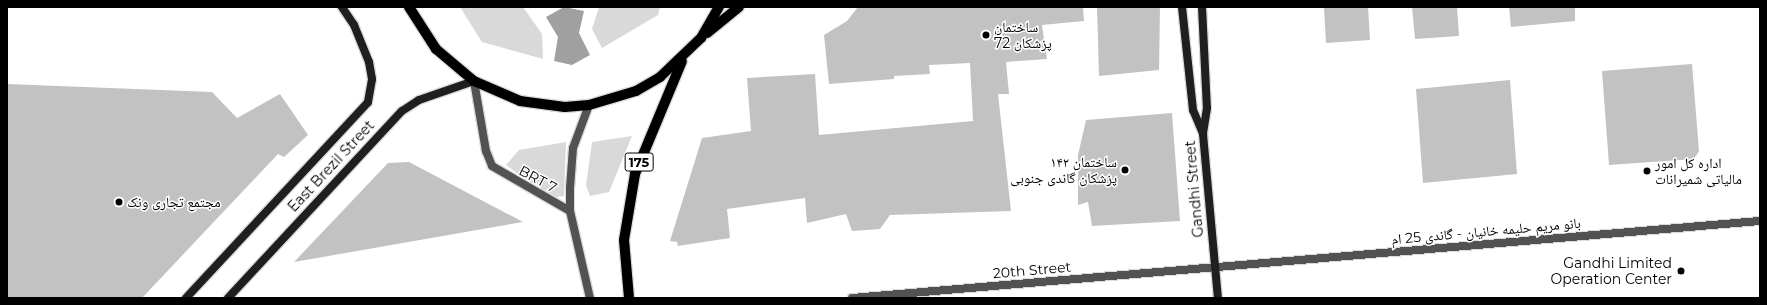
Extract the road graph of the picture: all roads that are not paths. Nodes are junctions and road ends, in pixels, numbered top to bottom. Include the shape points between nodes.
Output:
1 (342, 7) edge
2 (409, 7) edge
3 (719, 7) edge
4 (739, 7) edge
5 (1182, 7) edge
6 (1202, 7) edge
7 (701, 38) junction
8 (683, 59) junction
9 (474, 81) junction
10 (589, 105) junction
11 (1203, 134) junction
12 (570, 211) junction
13 (1760, 221) edge
14 (1215, 267) junction
15 (186, 298) edge
16 (228, 298) edge
17 (590, 298) edge
18 (629, 298) edge
19 (852, 298) edge
20 (1218, 298) edge

1 - 15 main road, East Brezil Street via 361,41 372,79 368,102 358,116
2 - 9 main road via 436,49
3 - 7 main road
4 - 7 main road
5 - 11 main road, Gandhi Street via 1193,110
6 - 11 main road via 1207,108
7 - 8 main road
8 - 10 main road via 636,91
8 - 18 main road, 175 via 635,174 624,240
9 - 10 main road via 520,101 565,107
9 - 12 street, BRT 7 via 486,151 492,166
9 - 16 main road, East Brezil Street via 419,100 402,111
10 - 12 street via 573,148
11 - 14 main road, Gandhi Street
12 - 17 street
13 - 14 street, بانو مریم حلیمه خانیان - گاندی 25 ام
14 - 19 street, 20th Street
14 - 20 main road, Gandhi Street

